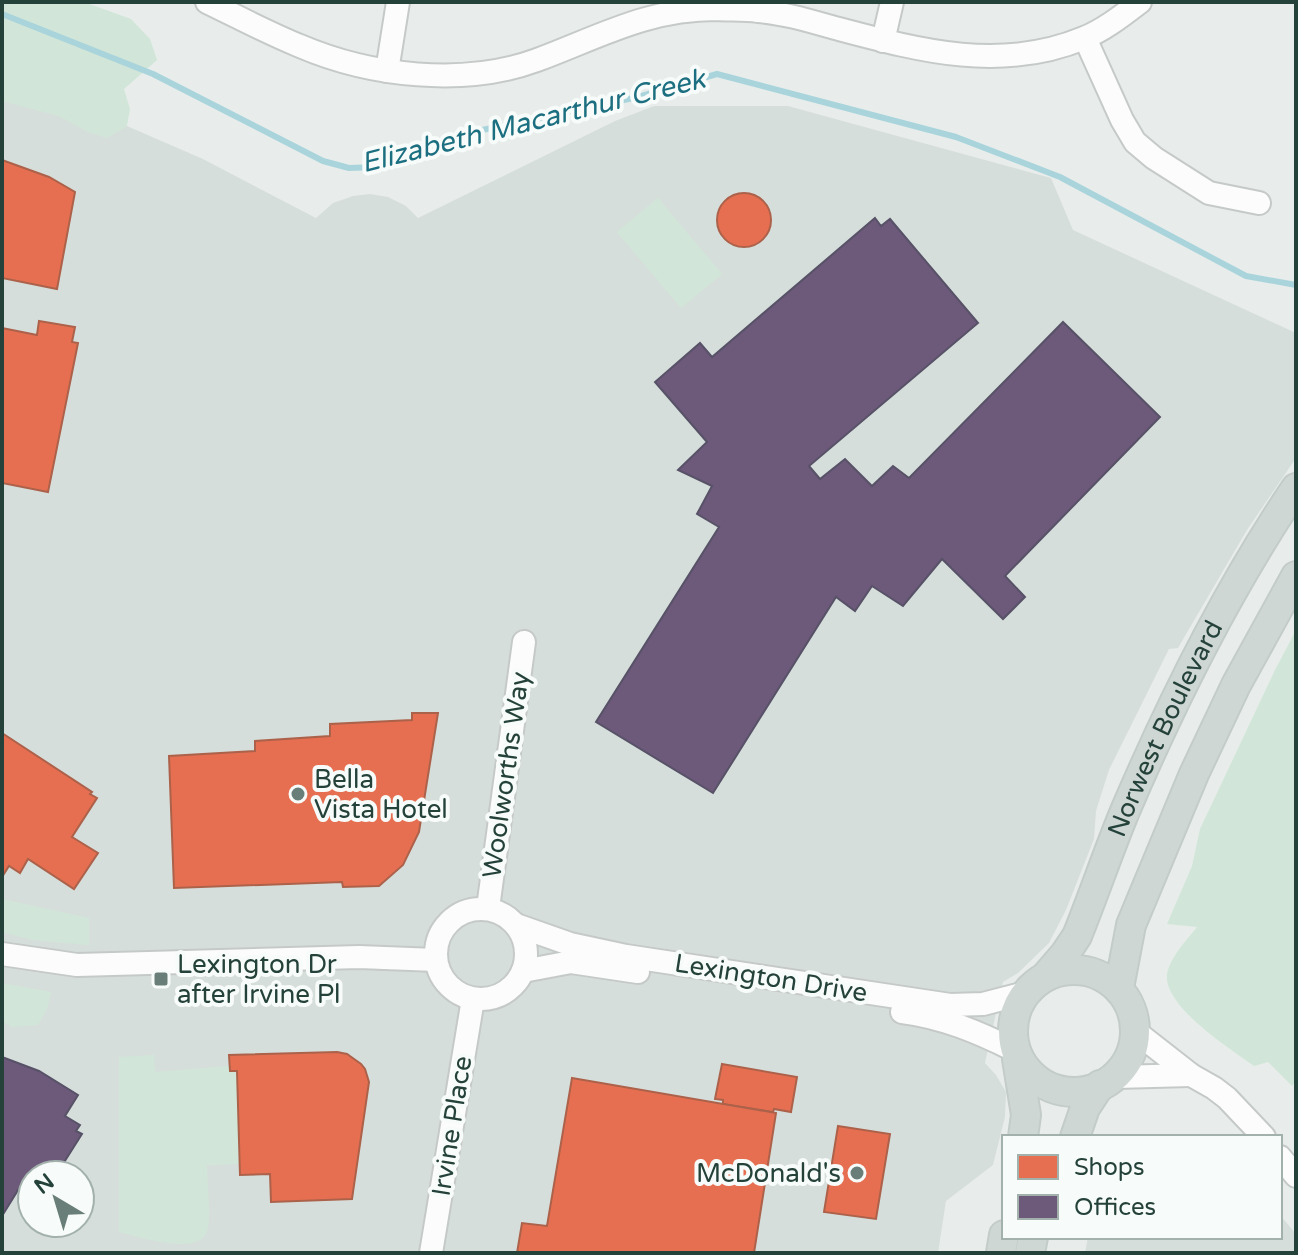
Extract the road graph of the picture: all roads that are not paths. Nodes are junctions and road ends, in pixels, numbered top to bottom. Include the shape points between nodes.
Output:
1 (207, 2) edge
2 (398, 2) edge
3 (892, 2) edge
4 (1140, 2) edge
5 (665, 8) edge
6 (1085, 38) junction
7 (883, 41) junction
8 (387, 71) junction
9 (1259, 203) dead end
10 (1296, 488) edge
11 (1296, 576) edge
12 (524, 642) dead end
13 (488, 908) junction
14 (516, 925) junction
15 (2, 954) edge
16 (436, 960) junction
17 (523, 971) junction
18 (1038, 984) junction
19 (1119, 988) junction
20 (473, 999) junction
21 (1136, 1032) junction
22 (1016, 1054) junction
23 (1191, 1075) junction
24 (1108, 1081) junction
25 (1023, 1135) edge
26 (1076, 1135) edge
27 (1262, 1135) edge
28 (1282, 1159) edge
29 (1296, 1176) edge
30 (431, 1253) edge

1 - 8 street via 301,47
2 - 8 street
3 - 7 street
4 - 6 street
5 - 7 street via 761,11
5 - 8 street via 533,61 482,73
6 - 7 street via 1045,50 977,57
6 - 9 street via 1135,142 1209,193
10 - 18 main road, Norwest Boulevard via 1186,680 1125,811 1077,936
11 - 19 main road, Norwest Boulevard via 1194,774 1131,925
12 - 13 street, Woolworths Way
13 - 14 street
13 - 16 street via 465,911 447,924 437,942
14 - 17 street via 526,943
14 - 18 street, Lexington Drive via 626,956 950,1005 983,1004
15 - 16 street via 77,965 359,957
16 - 20 street via 450,987
17 - 20 street via 497,996
17 - 22 street, Lexington Drive via 571,962 913,1013 978,1032
18 - 19 main road via 1070,969 1088,970
18 - 22 main road via 1023,1000 1015,1021
19 - 21 main road via 1133,1011
20 - 30 street, Irvine Place
21 - 23 street
21 - 24 main road via 1125,1064
22 - 24 main road via 1041,1084 1061,1092 1086,1092
22 - 25 main road via 1026,1115
23 - 24 street
23 - 27 street via 1227,1098
24 - 26 main road via 1085,1108
28 - 29 street

